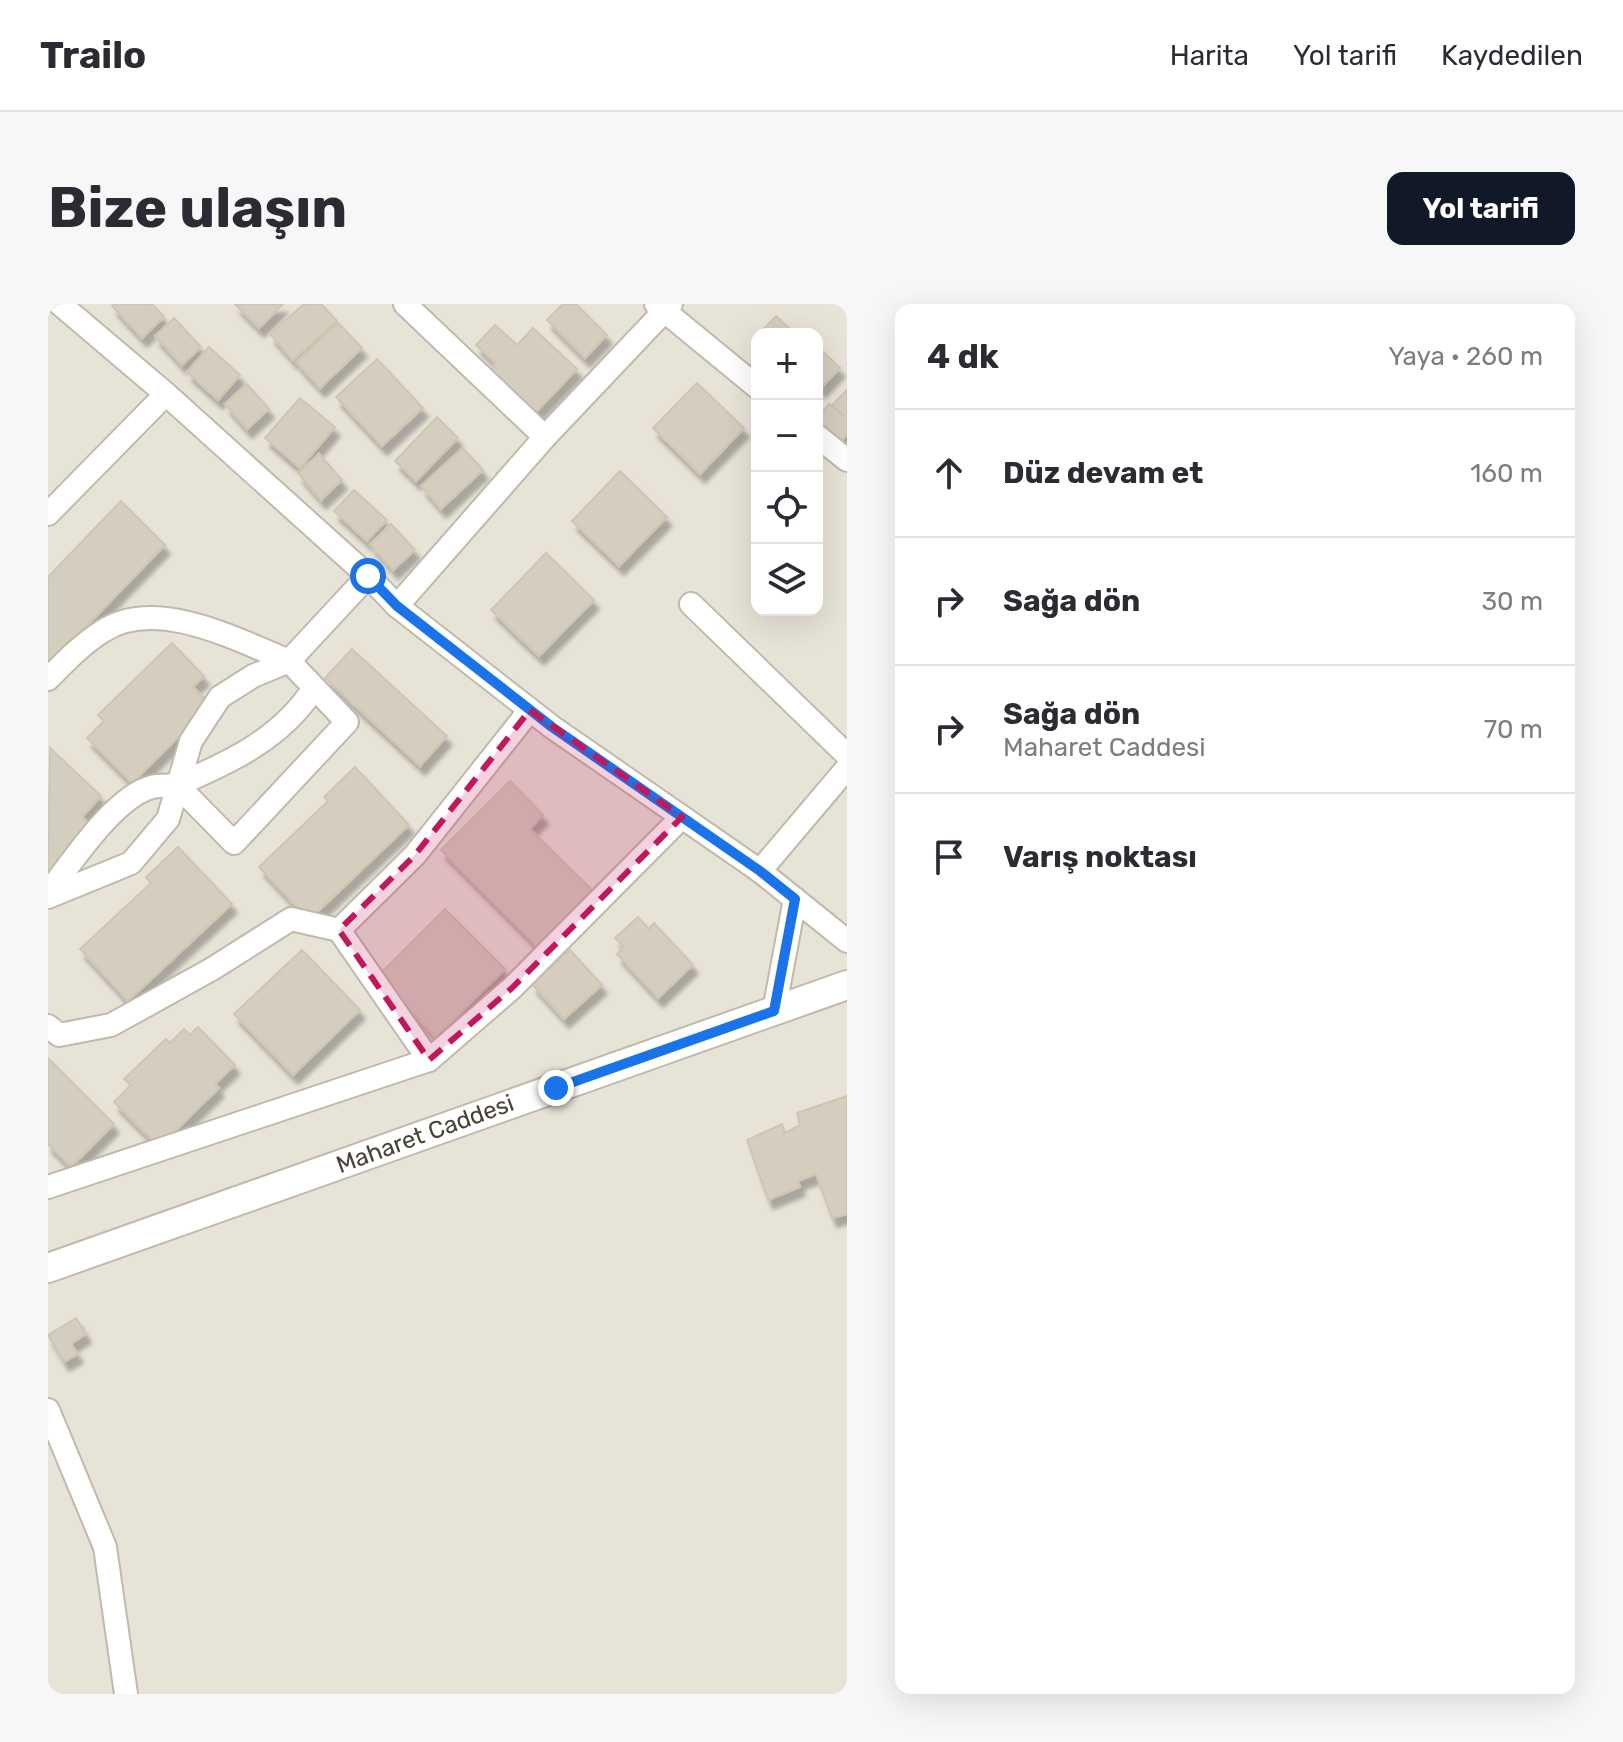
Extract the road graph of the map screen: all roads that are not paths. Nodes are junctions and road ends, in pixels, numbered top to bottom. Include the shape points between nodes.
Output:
1 (60, 304) edge
2 (405, 304) edge
3 (663, 307) edge
4 (751, 382) edge
5 (166, 394) junction
6 (545, 437) junction
7 (823, 441) edge
8 (847, 460) edge
9 (48, 514) edge
10 (368, 576) junction
11 (691, 604) dead end
12 (397, 606) junction
13 (289, 661) junction
14 (48, 679) edge
15 (314, 688) junction
16 (530, 710) junction
17 (847, 755) edge
18 (847, 768) edge
19 (177, 785) junction
20 (682, 817) junction
21 (760, 871) junction
22 (48, 895) edge
23 (795, 899) junction
24 (339, 930) junction
25 (847, 941) edge
26 (847, 985) edge
27 (774, 1011) junction
28 (48, 1026) edge
29 (429, 1060) junction
30 (48, 1187) edge
31 (48, 1268) edge
32 (48, 1410) edge
33 (126, 1694) edge

1 - 5 street
2 - 6 street
3 - 4 street
3 - 6 street
5 - 9 street
5 - 10 street
6 - 12 street
7 - 8 street
10 - 12 street
10 - 13 street
11 - 17 street
12 - 16 street
13 - 14 street via 207,628 151,615 106,629
13 - 15 street
13 - 19 street via 220,697 191,741
15 - 19 street via 299,711 253,750
15 - 19 street via 347,722 234,843
16 - 20 street
16 - 24 street via 415,855
18 - 21 street
19 - 22 street via 150,787 121,805
19 - 22 street via 168,819 131,863
20 - 21 street
20 - 29 street via 512,988
21 - 23 street
23 - 25 street
23 - 27 street
24 - 28 street via 291,919 111,1025 59,1035
24 - 29 street
26 - 27 street, Maharet Caddesi
27 - 31 street, Maharet Caddesi
29 - 30 street
32 - 33 street via 105,1547

